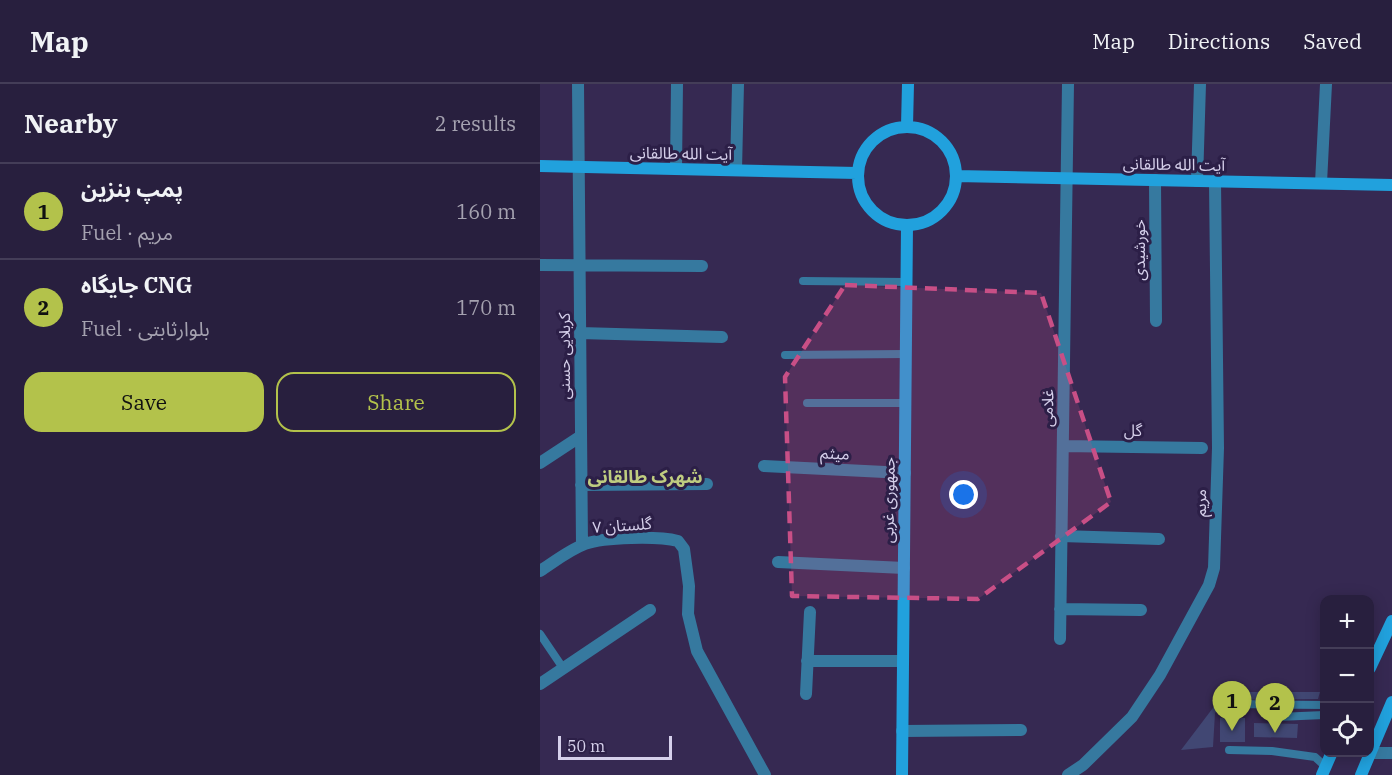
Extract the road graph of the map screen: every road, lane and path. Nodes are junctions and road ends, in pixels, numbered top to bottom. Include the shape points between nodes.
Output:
1 (578, 84) edge
2 (676, 84) edge
3 (738, 84) edge
4 (908, 84) edge
5 (1068, 84) edge
6 (1200, 84) edge
7 (1326, 84) edge
8 (907, 126) junction
9 (540, 166) edge
10 (579, 167) junction
11 (676, 169) junction
12 (736, 170) junction
13 (857, 173) junction
14 (956, 176) junction
15 (1067, 178) junction
16 (1155, 180) junction
17 (1197, 181) junction
18 (1215, 181) junction
19 (1321, 183) junction
20 (1392, 185) edge
21 (908, 226) junction
22 (540, 265) edge
23 (580, 265) junction
24 (702, 266) dead end
25 (803, 281) dead end
26 (907, 282) junction
27 (1156, 321) dead end
28 (580, 333) junction
29 (722, 337) dead end
30 (906, 354) junction
31 (785, 355) dead end
32 (807, 403) dead end
33 (905, 403) junction
34 (581, 435) junction
35 (1063, 446) junction
36 (1202, 448) dead end
37 (540, 463) edge
38 (764, 466) dead end
39 (905, 473) junction
40 (707, 484) dead end
41 (581, 485) junction
42 (1061, 536) junction
43 (1159, 539) dead end
44 (582, 545) junction
45 (778, 562) dead end
46 (904, 568) junction
47 (540, 571) edge
48 (1060, 609) junction
49 (650, 610) dead end
50 (1142, 610) dead end
51 (810, 612) dead end
52 (1392, 621) edge
53 (540, 634) edge
54 (1060, 639) dead end
55 (1374, 659) edge
56 (807, 661) junction
57 (903, 661) junction
58 (563, 668) junction
59 (540, 684) edge
60 (806, 694) dead end
61 (1392, 702) edge
62 (1320, 705) edge
63 (1234, 715) dead end
64 (1320, 715) edge
65 (1278, 717) dead end
66 (1021, 730) dead end
67 (902, 731) junction
68 (1374, 746) edge
69 (1229, 750) dead end
70 (1374, 753) edge
71 (1392, 753) edge
72 (1330, 757) edge
73 (1369, 757) edge
74 (1324, 771) edge
75 (765, 775) edge
76 (902, 775) edge
77 (1068, 775) edge
78 (1361, 775) edge

1 - 10 street
2 - 11 street
3 - 12 street
4 - 8 street
5 - 15 street, غلامی
6 - 17 street
7 - 19 street
8 - 13 street via 892,128 868,145
8 - 14 street via 936,136 947,147
9 - 10 street, آیت الله طالقانی
10 - 11 street, آیت الله طالقانی
10 - 23 street, کربلایی حسنی
11 - 12 street, آیت الله طالقانی
12 - 13 street, آیت الله طالقانی
13 - 21 street via 859,189 871,210 891,224
14 - 15 street, آیت الله طالقانی
14 - 21 street via 947,205 923,223
15 - 16 street, آیت الله طالقانی
15 - 35 street, غلامی
16 - 17 street, آیت الله طالقانی
16 - 27 street, خورشیدی
17 - 18 street, آیت الله طالقانی
18 - 19 street, آیت الله طالقانی
18 - 77 street, مریم via 1218,448 1212,576 1160,675 1132,717
19 - 20 street, آیت الله طالقانی
21 - 26 street, جمهوری غربی
22 - 23 street
23 - 24 street
23 - 28 street, کربلایی حسنی
25 - 26 lane
26 - 30 street, جمهوری غربی
28 - 29 street
28 - 34 street, کربلایی حسنی
30 - 31 lane
30 - 33 street, جمهوری غربی
32 - 33 lane
33 - 39 street, جمهوری غربی
34 - 37 street
34 - 41 street, کربلایی حسنی
35 - 36 street, گل
35 - 42 street, غلامی
38 - 39 street, میثم
39 - 46 street, جمهوری غربی
40 - 41 street
41 - 44 street, کربلایی حسنی
42 - 43 street
42 - 48 street, غلامی
44 - 47 street, گلستان ۷
44 - 75 street, گلستان ۷ via 667,538 678,541 684,549 688,614 695,645
45 - 46 street
46 - 57 street, جمهوری غربی
48 - 50 street
48 - 54 street, غلامی
49 - 58 street
51 - 56 street
52 - 55 street
53 - 58 lane
56 - 57 street
56 - 60 street
57 - 67 street, جمهوری غربی
58 - 59 street
61 - 68 street
62 - 63 lane via 1236,704
64 - 65 lane
66 - 67 street
67 - 76 street, جمهوری غربی
69 - 74 lane via 1273,748 1315,757
70 - 71 street
72 - 74 street
73 - 78 street

